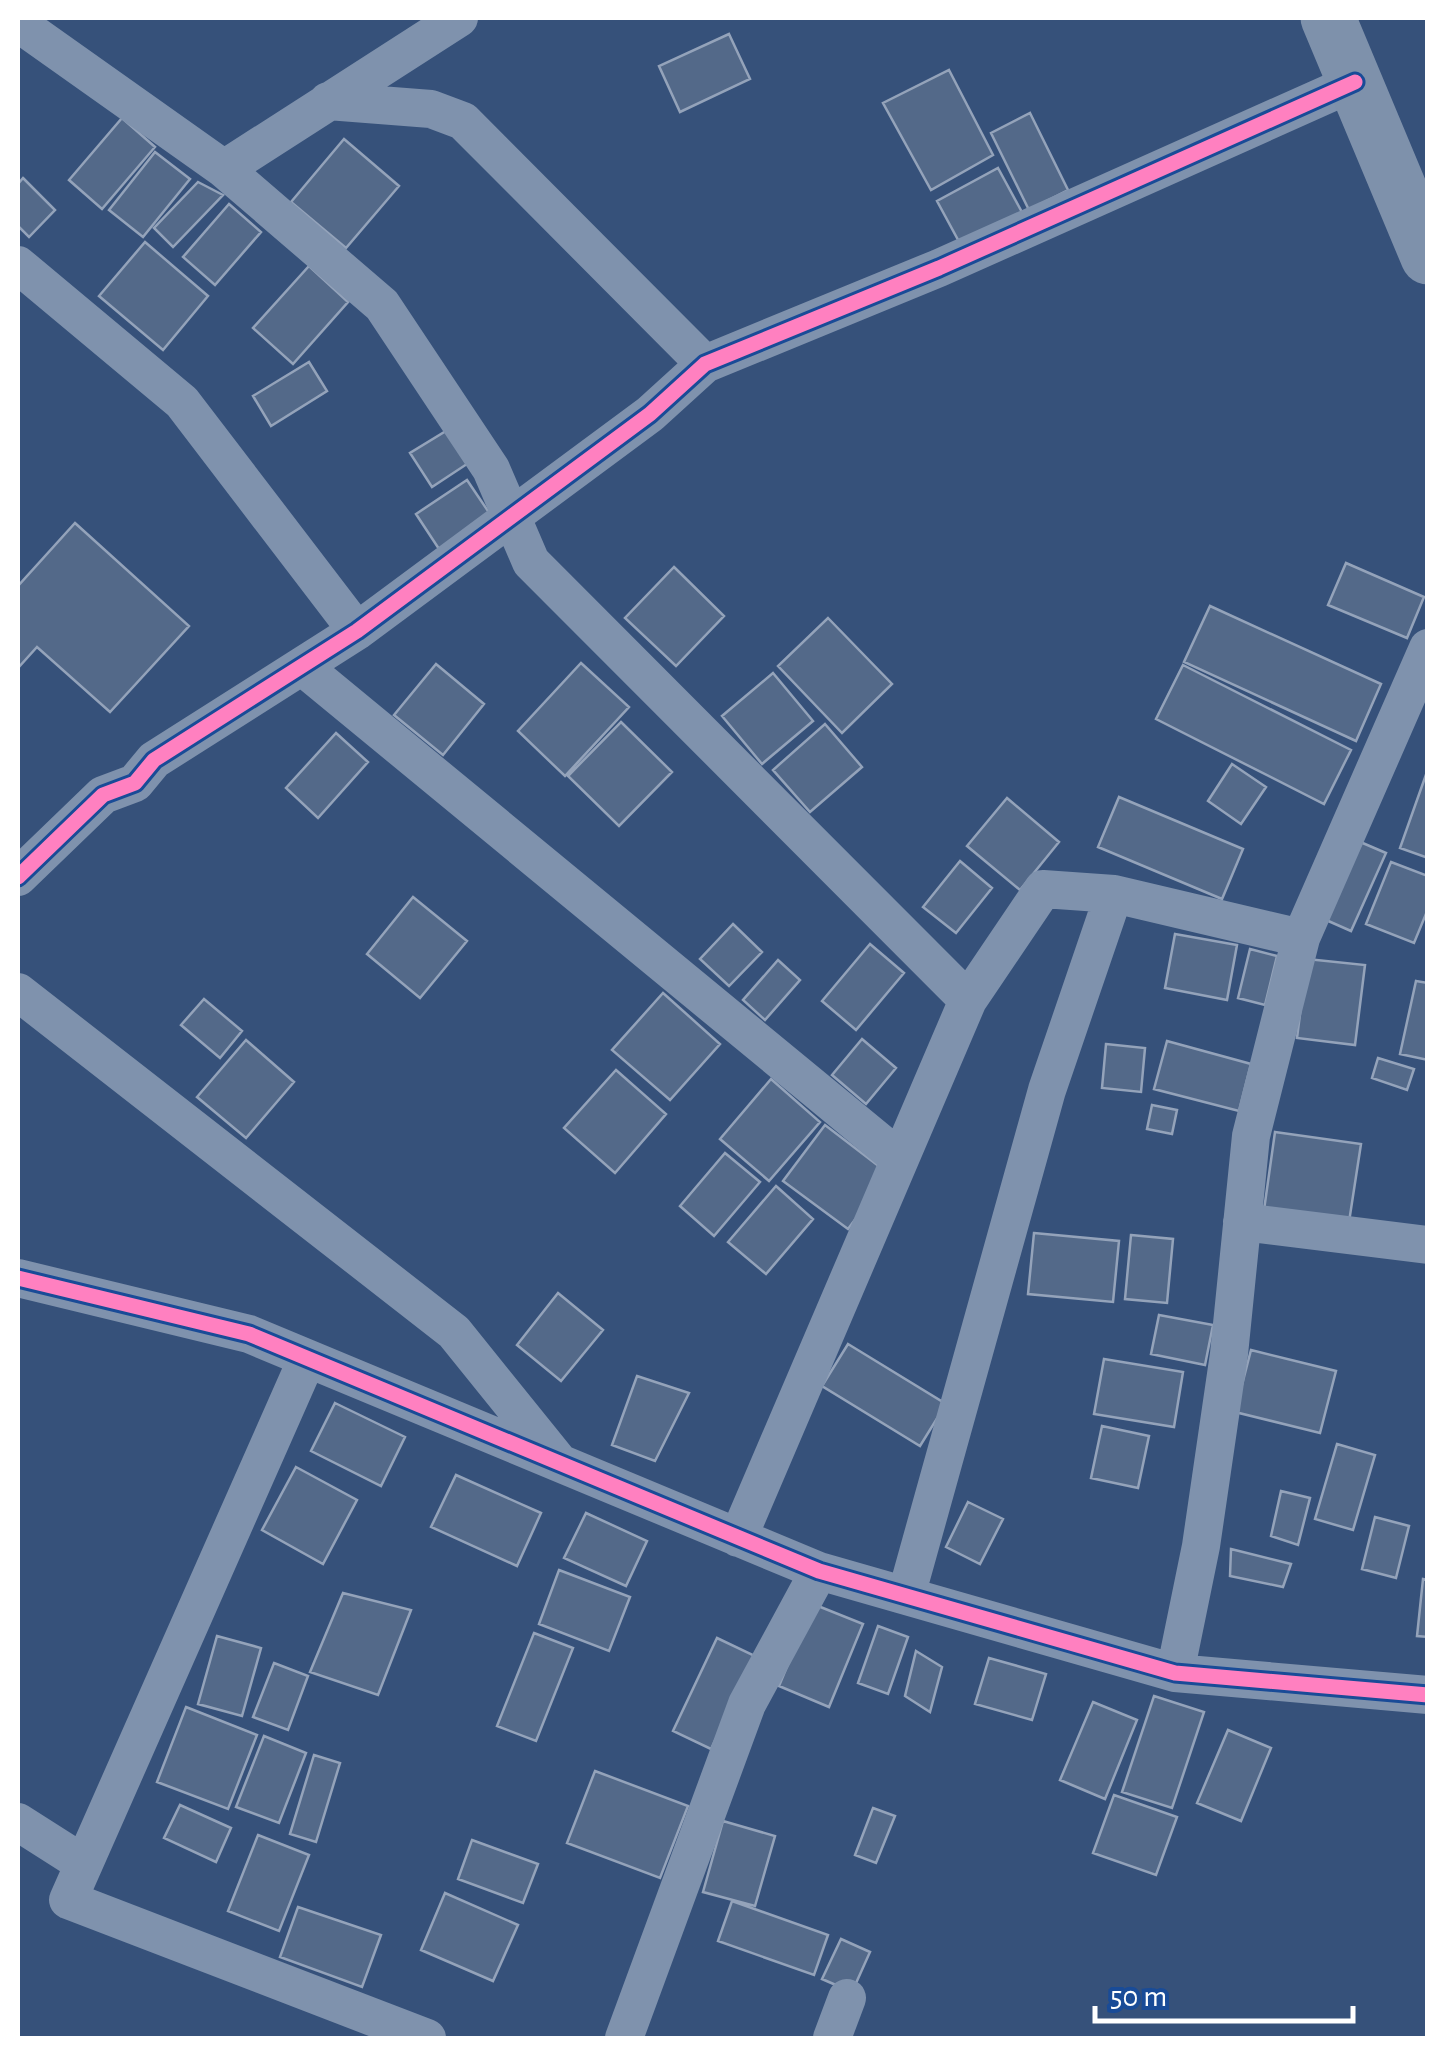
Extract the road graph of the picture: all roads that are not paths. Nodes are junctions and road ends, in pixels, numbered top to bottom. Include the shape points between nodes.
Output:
1 (459, 18) edge
2 (1328, 18) edge
3 (18, 23) edge
4 (1355, 82) junction
5 (328, 101) junction
6 (224, 169) junction
7 (1428, 257) edge
8 (18, 266) edge
9 (705, 364) junction
10 (511, 520) junction
11 (357, 631) junction
12 (1428, 648) edge
13 (304, 668) junction
14 (18, 877) edge
15 (1114, 894) junction
16 (1301, 938) junction
17 (18, 992) edge
18 (968, 1000) junction
19 (900, 1159) junction
20 (1242, 1222) junction
21 (1428, 1245) edge
22 (18, 1278) edge
23 (307, 1358) junction
24 (560, 1464) junction
25 (738, 1538) junction
26 (819, 1571) junction
27 (906, 1596) junction
28 (1176, 1673) junction
29 (1428, 1695) edge
30 (18, 1822) edge
31 (84, 1864) junction
32 (847, 1998) dead end
33 (361, 2027) edge
34 (427, 2038) edge
35 (624, 2038) edge
36 (832, 2038) edge

1 - 5 street
2 - 4 main road
3 - 6 street
4 - 7 main road
4 - 9 street via 940,268
5 - 6 street
5 - 9 street via 432,109 463,121
6 - 10 street via 382,304 491,470
8 - 11 street via 182,402
9 - 10 street
10 - 11 street
10 - 18 street via 530,562
11 - 13 street
12 - 16 street
13 - 14 street via 154,760 135,783 102,795
13 - 19 street
15 - 16 street
15 - 18 street via 1043,889
15 - 27 street via 1046,1090
16 - 20 street via 1251,1136
17 - 24 street via 454,1332
18 - 19 street
19 - 25 street
20 - 21 street
20 - 28 street via 1201,1546
22 - 23 street via 249,1334
23 - 24 street
23 - 31 street
24 - 25 street
25 - 26 street
26 - 27 street
26 - 35 street via 747,1704
27 - 28 street
28 - 29 street
30 - 31 street
31 - 33 street via 68,1900
32 - 36 street
33 - 34 street

